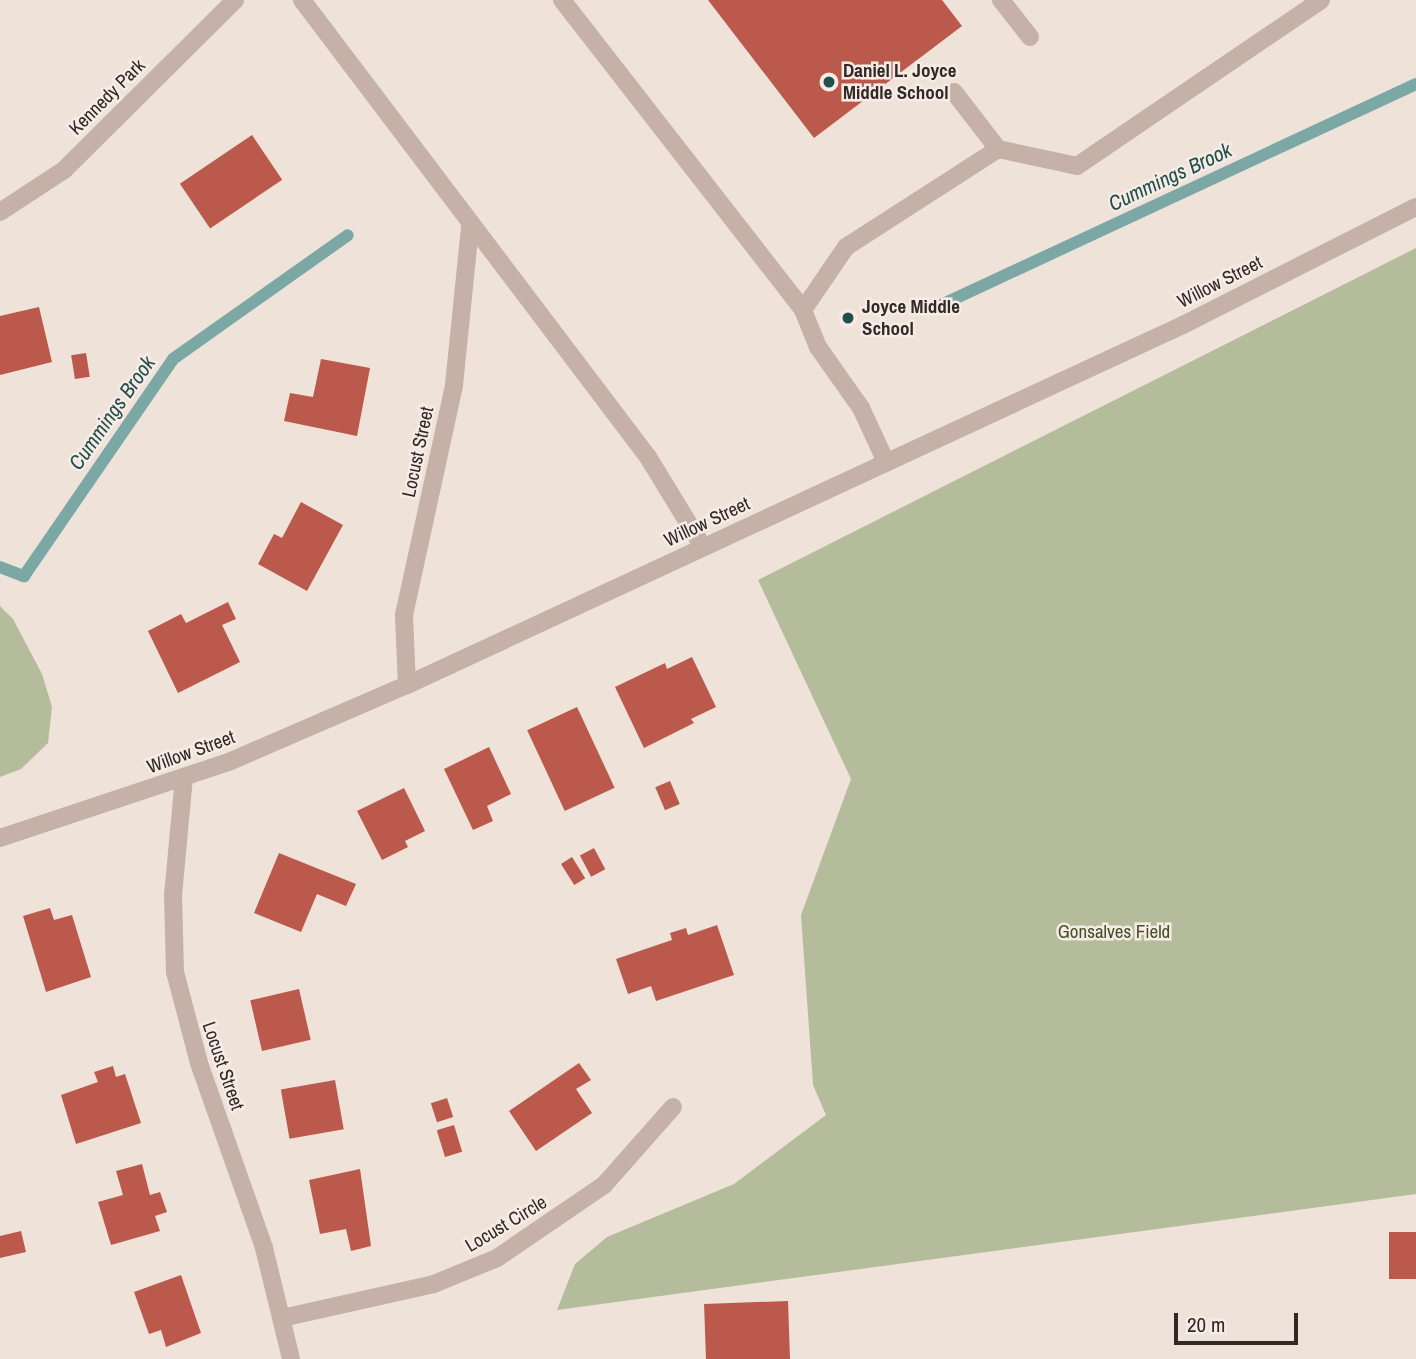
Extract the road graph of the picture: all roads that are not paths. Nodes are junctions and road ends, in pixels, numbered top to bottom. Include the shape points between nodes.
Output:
1 (235, 0) edge
2 (302, 0) edge
3 (562, 0) edge
4 (1002, 0) edge
5 (1321, 0) edge
6 (1030, 37) dead end
7 (954, 92) dead end
8 (998, 149) junction
9 (1416, 207) edge
10 (0, 212) edge
11 (470, 227) junction
12 (803, 310) junction
13 (886, 462) junction
14 (703, 547) junction
15 (407, 685) junction
16 (184, 777) junction
17 (0, 838) edge
18 (673, 1107) dead end
19 (282, 1318) junction
20 (291, 1359) edge

1 - 10 street, Kennedy Park via 64,170
2 - 11 street
3 - 12 street
4 - 6 street
5 - 8 street via 1077,166
7 - 8 street
8 - 12 street via 846,247
9 - 13 street, Willow Street via 1182,325
11 - 14 street via 648,457
11 - 15 street, Locust Street via 454,385 404,615
12 - 13 street via 818,347 861,408
13 - 14 street, Willow Street
14 - 15 street, Willow Street
15 - 16 street, Willow Street
16 - 17 street, Willow Street
16 - 19 street, Locust Street via 173,895 175,972 199,1063 252,1209
18 - 19 street, Locust Circle via 604,1185 497,1258 435,1283
19 - 20 street, Locust Street

